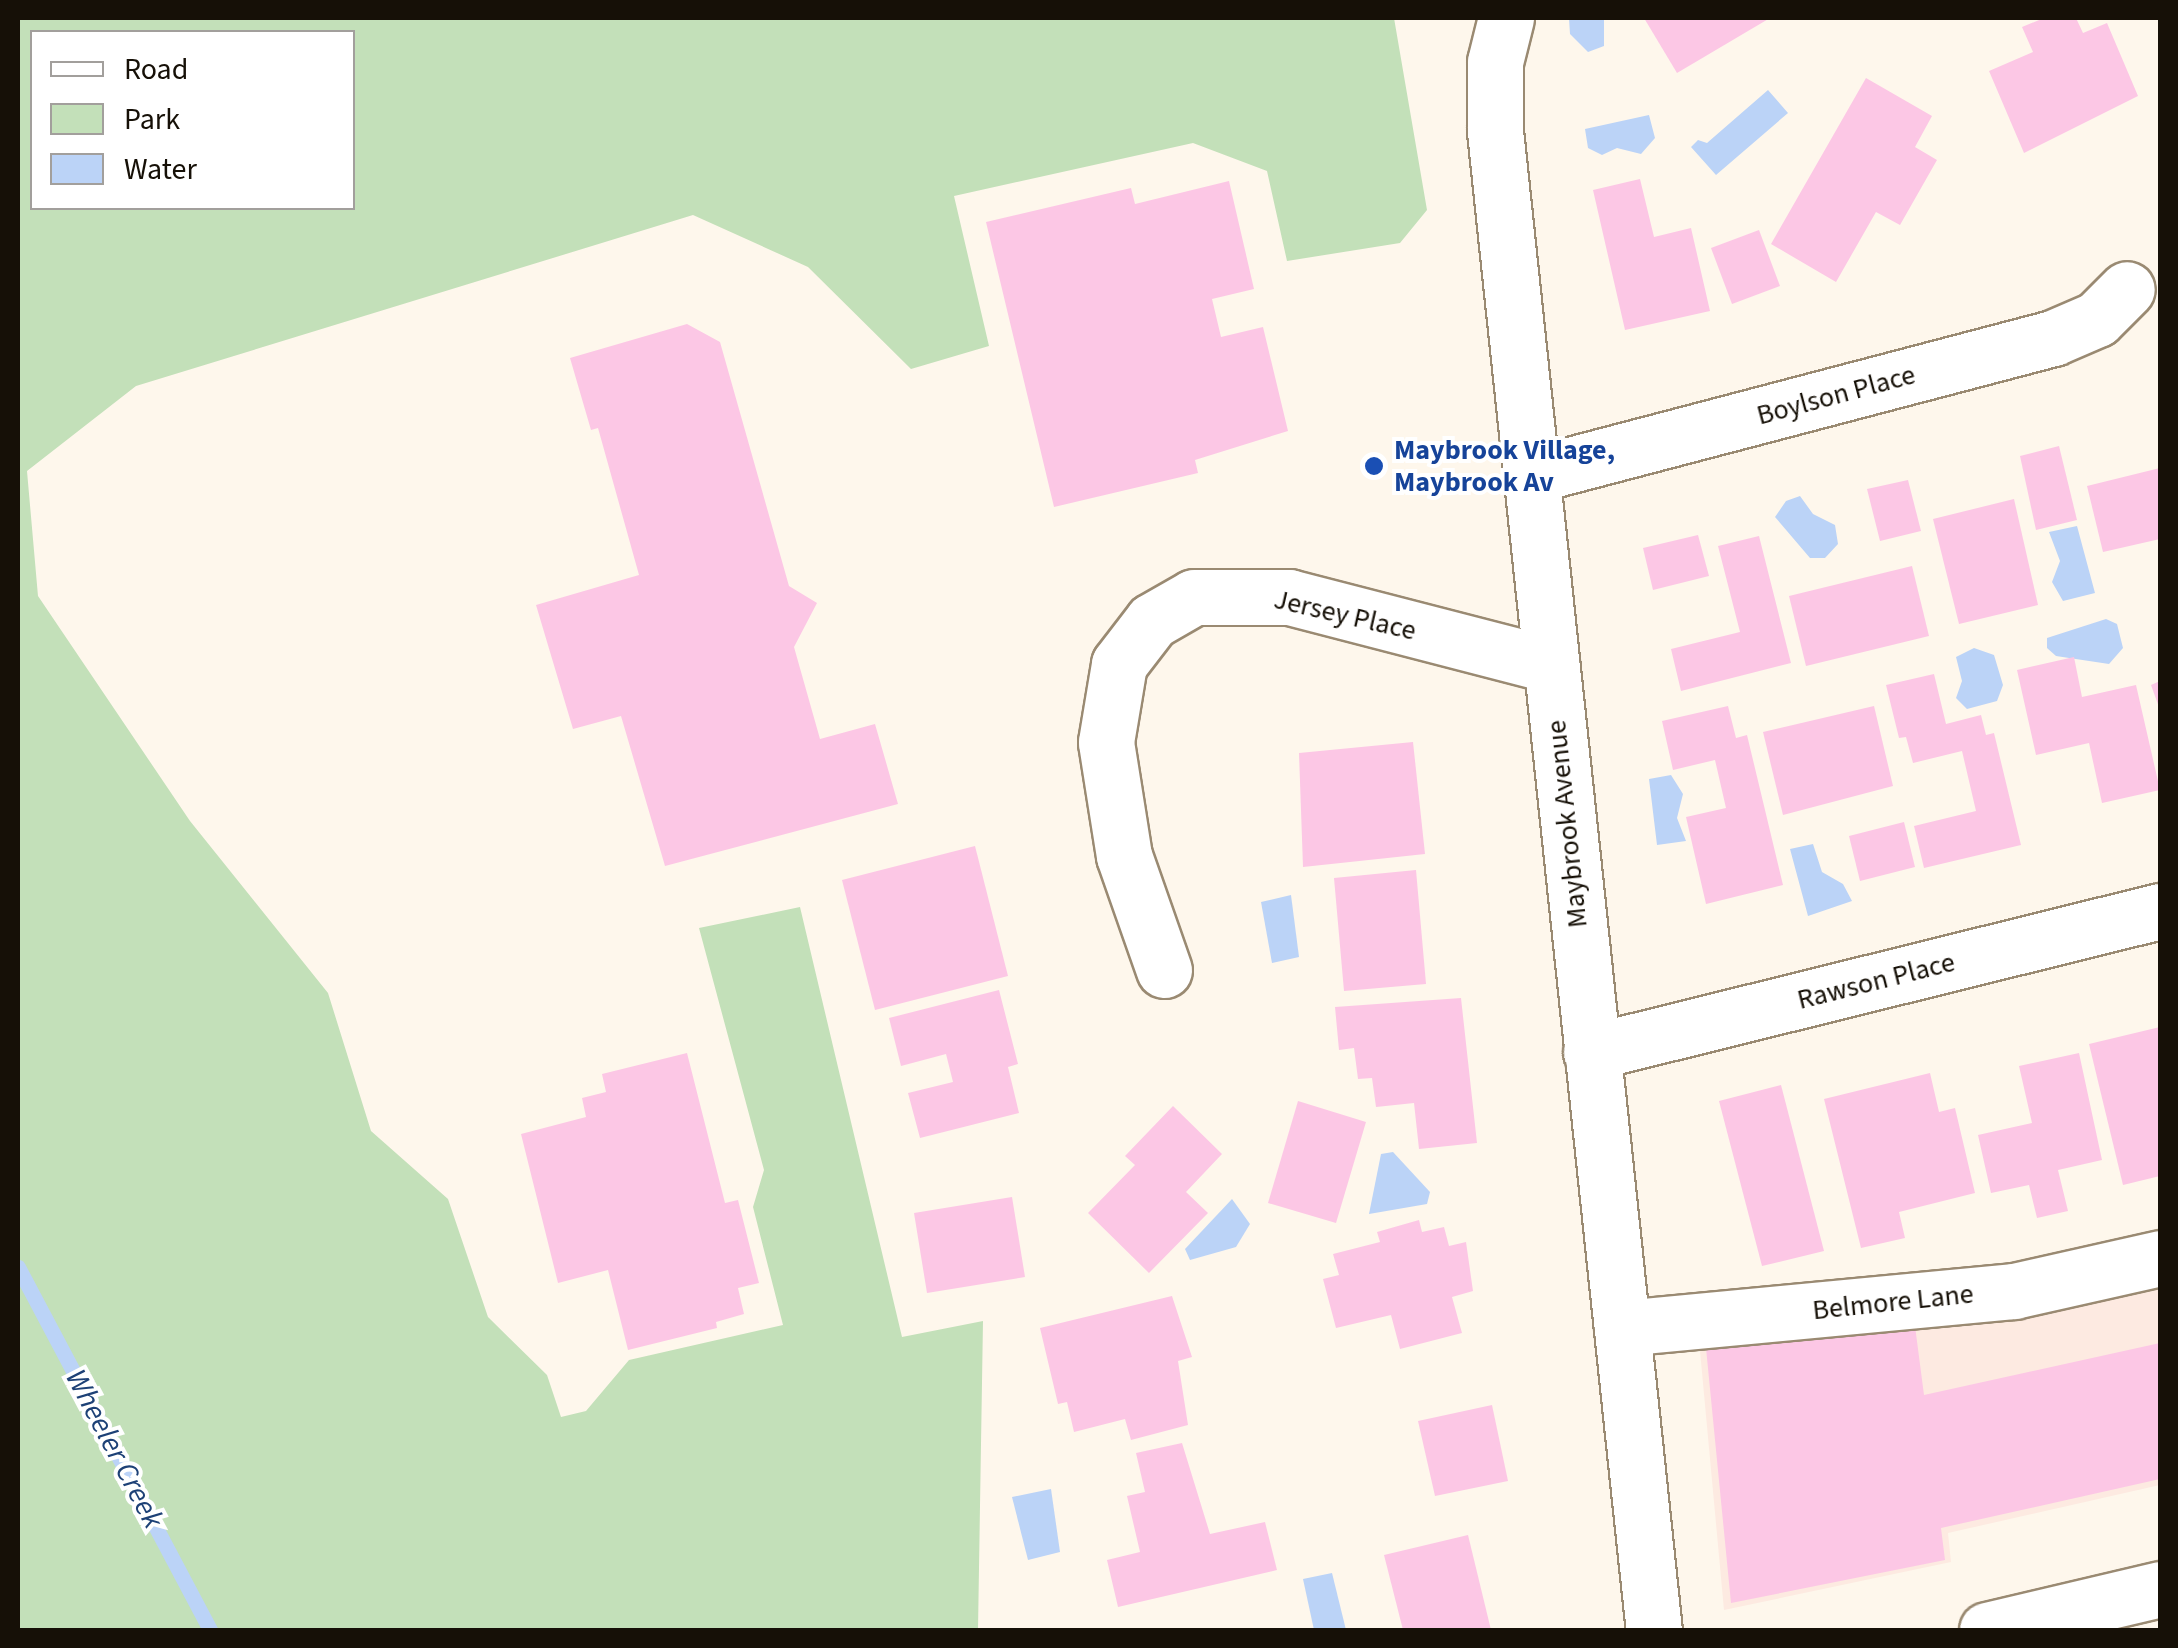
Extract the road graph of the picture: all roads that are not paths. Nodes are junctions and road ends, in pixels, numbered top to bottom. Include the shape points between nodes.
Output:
1 (1506, 18) edge
2 (2127, 289) dead end
3 (1532, 475) junction
4 (1551, 665) junction
5 (2160, 911) edge
6 (1164, 970) dead end
7 (1591, 1052) junction
8 (2160, 1258) edge
9 (1622, 1328) junction
10 (2160, 1588) edge
11 (2054, 1623) edge
12 (1654, 1630) edge
13 (1987, 1630) edge

1 - 3 street, Maybrook Avenue via 1495,62 1495,131
2 - 3 street, Boylson Place via 2097,319 2053,338
3 - 4 street, Maybrook Avenue
4 - 6 street, Jersey Place via 1289,597 1194,597 1152,621 1119,664 1106,742 1124,856
4 - 7 street, Maybrook Avenue
5 - 7 street, Rawson Place
7 - 9 street, Maybrook Avenue
8 - 9 street, Belmore Lane via 2014,1291
9 - 12 street, Maybrook Avenue
10 - 11 street
11 - 13 street

